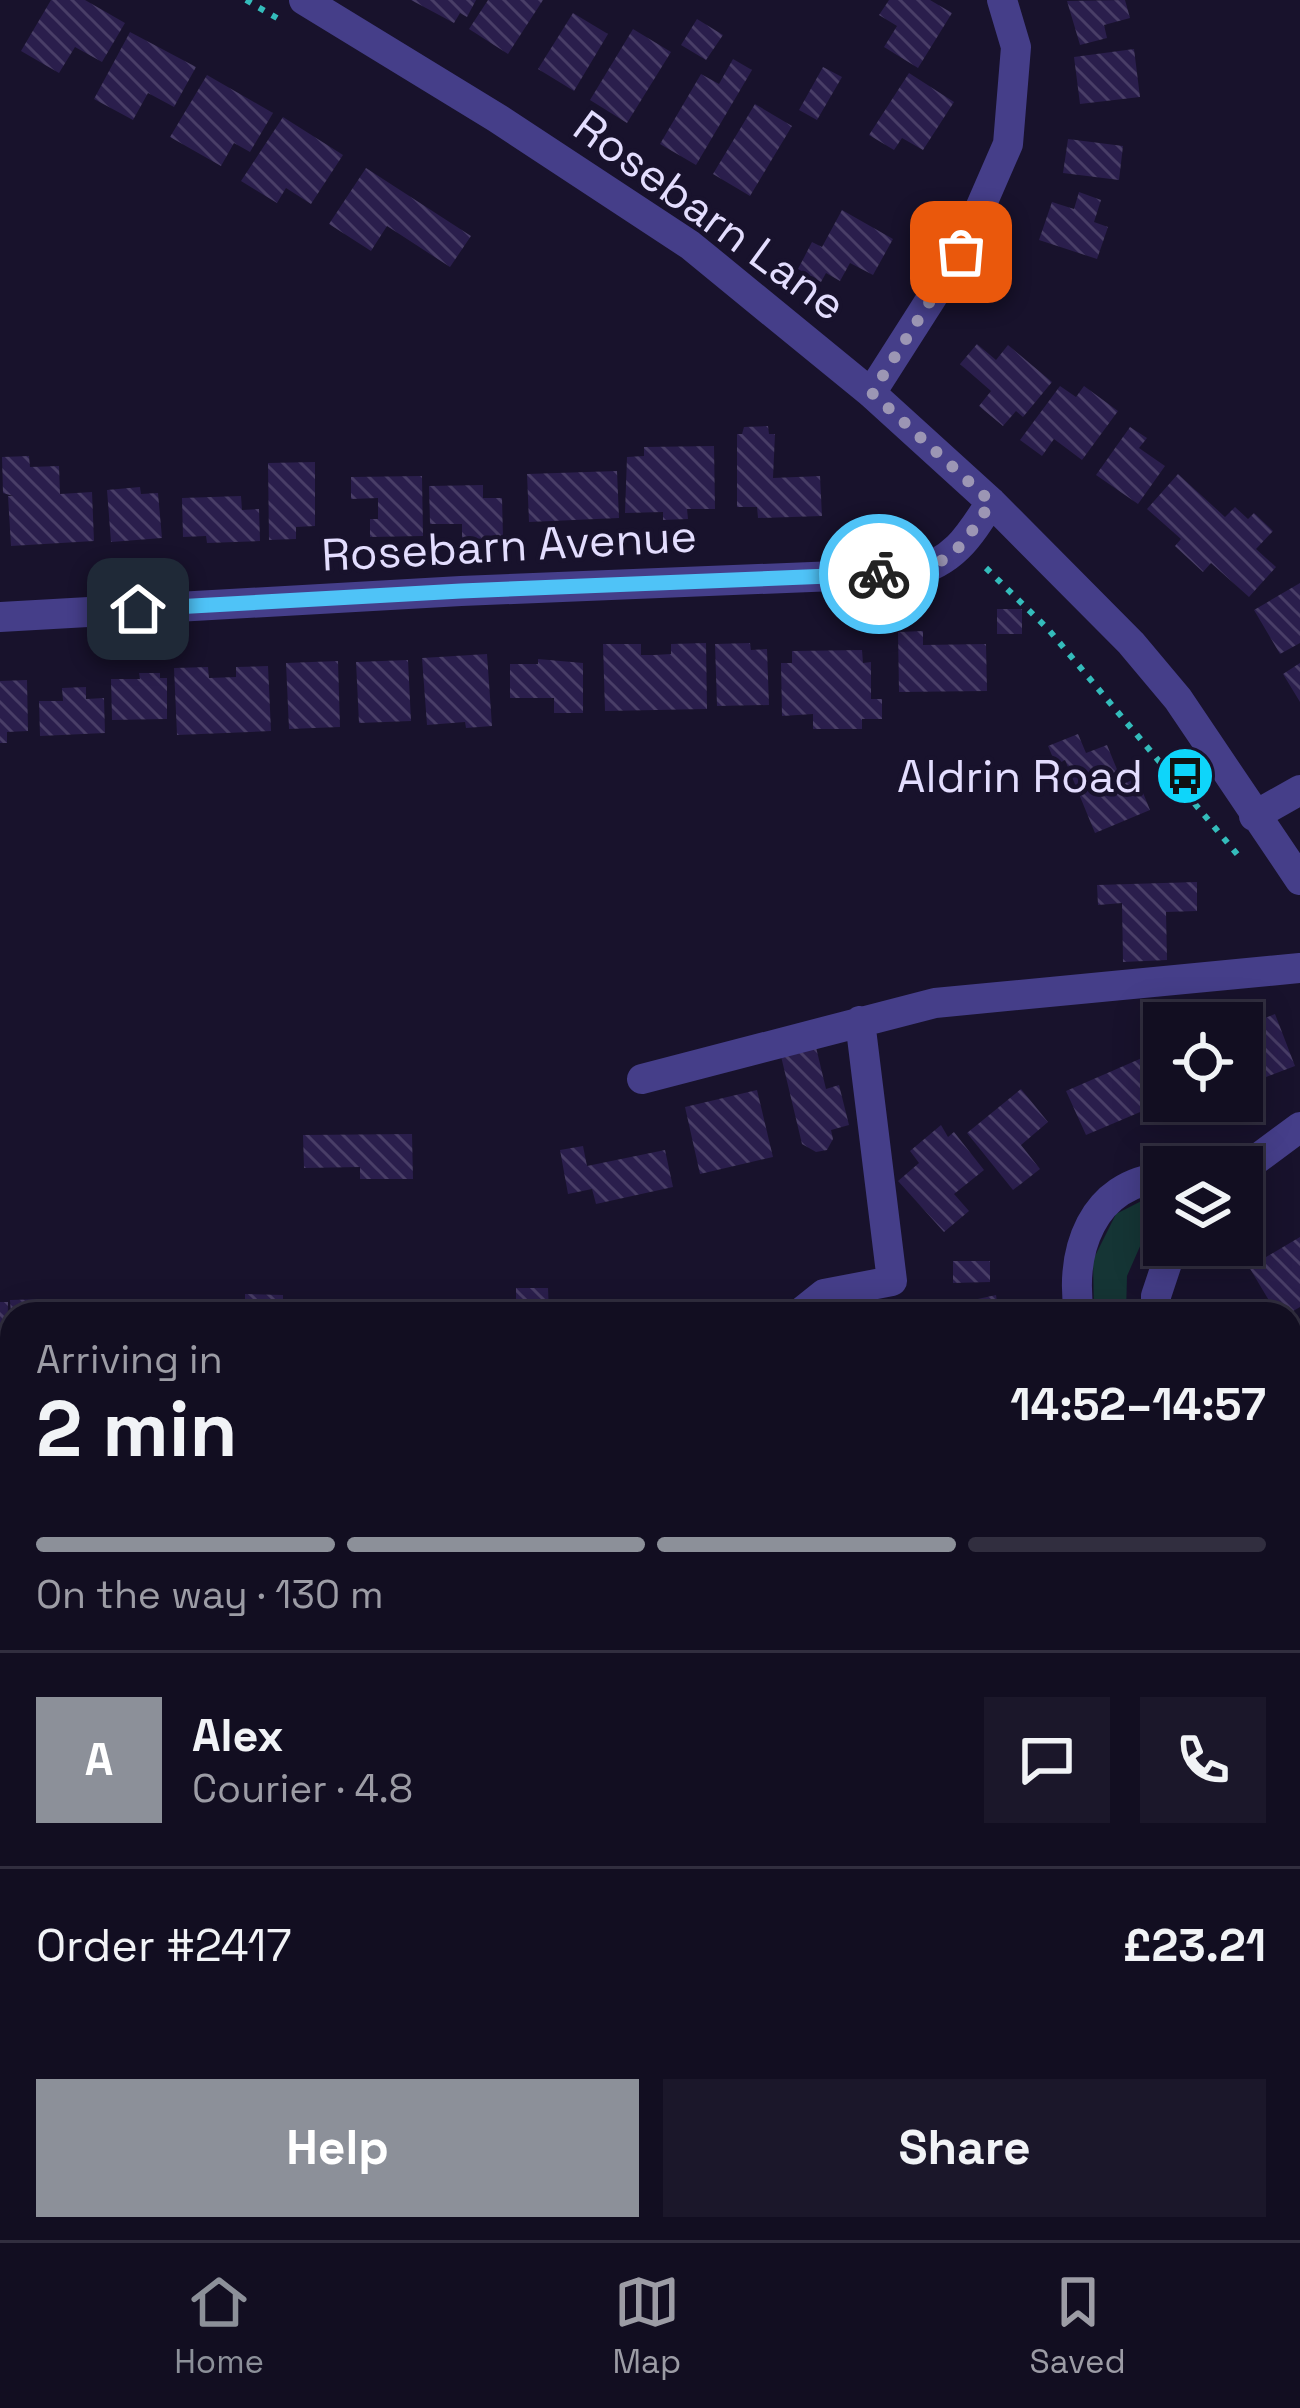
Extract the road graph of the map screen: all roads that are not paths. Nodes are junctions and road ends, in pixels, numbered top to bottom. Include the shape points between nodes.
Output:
1 (1002, 0) edge
2 (294, 11) edge
3 (872, 393) junction
4 (991, 502) junction
5 (0, 617) edge
6 (1300, 790) edge
7 (1254, 816) junction
8 (1300, 880) edge
9 (1300, 968) edge
10 (860, 1021) junction
11 (642, 1079) dead end
12 (1300, 1126) edge
13 (1263, 1154) edge
14 (1143, 1182) edge
15 (1166, 1266) edge
16 (814, 1302) edge
17 (1078, 1302) edge
18 (1156, 1302) edge

1 - 3 street via 1016,47 1008,144 961,252
2 - 3 street, Rosebarn Lane via 497,118 690,245
3 - 4 street, Rosebarn Lane
4 - 5 street, Rosebarn Avenue via 964,546 910,573
4 - 7 street, Rosebarn Lane via 1131,643
6 - 7 street
7 - 8 street, Rosebarn Lane
9 - 10 street via 935,1003
10 - 11 street
10 - 16 street via 892,1281
12 - 13 street
14 - 17 street via 1090,1224 1076,1269
15 - 18 street

